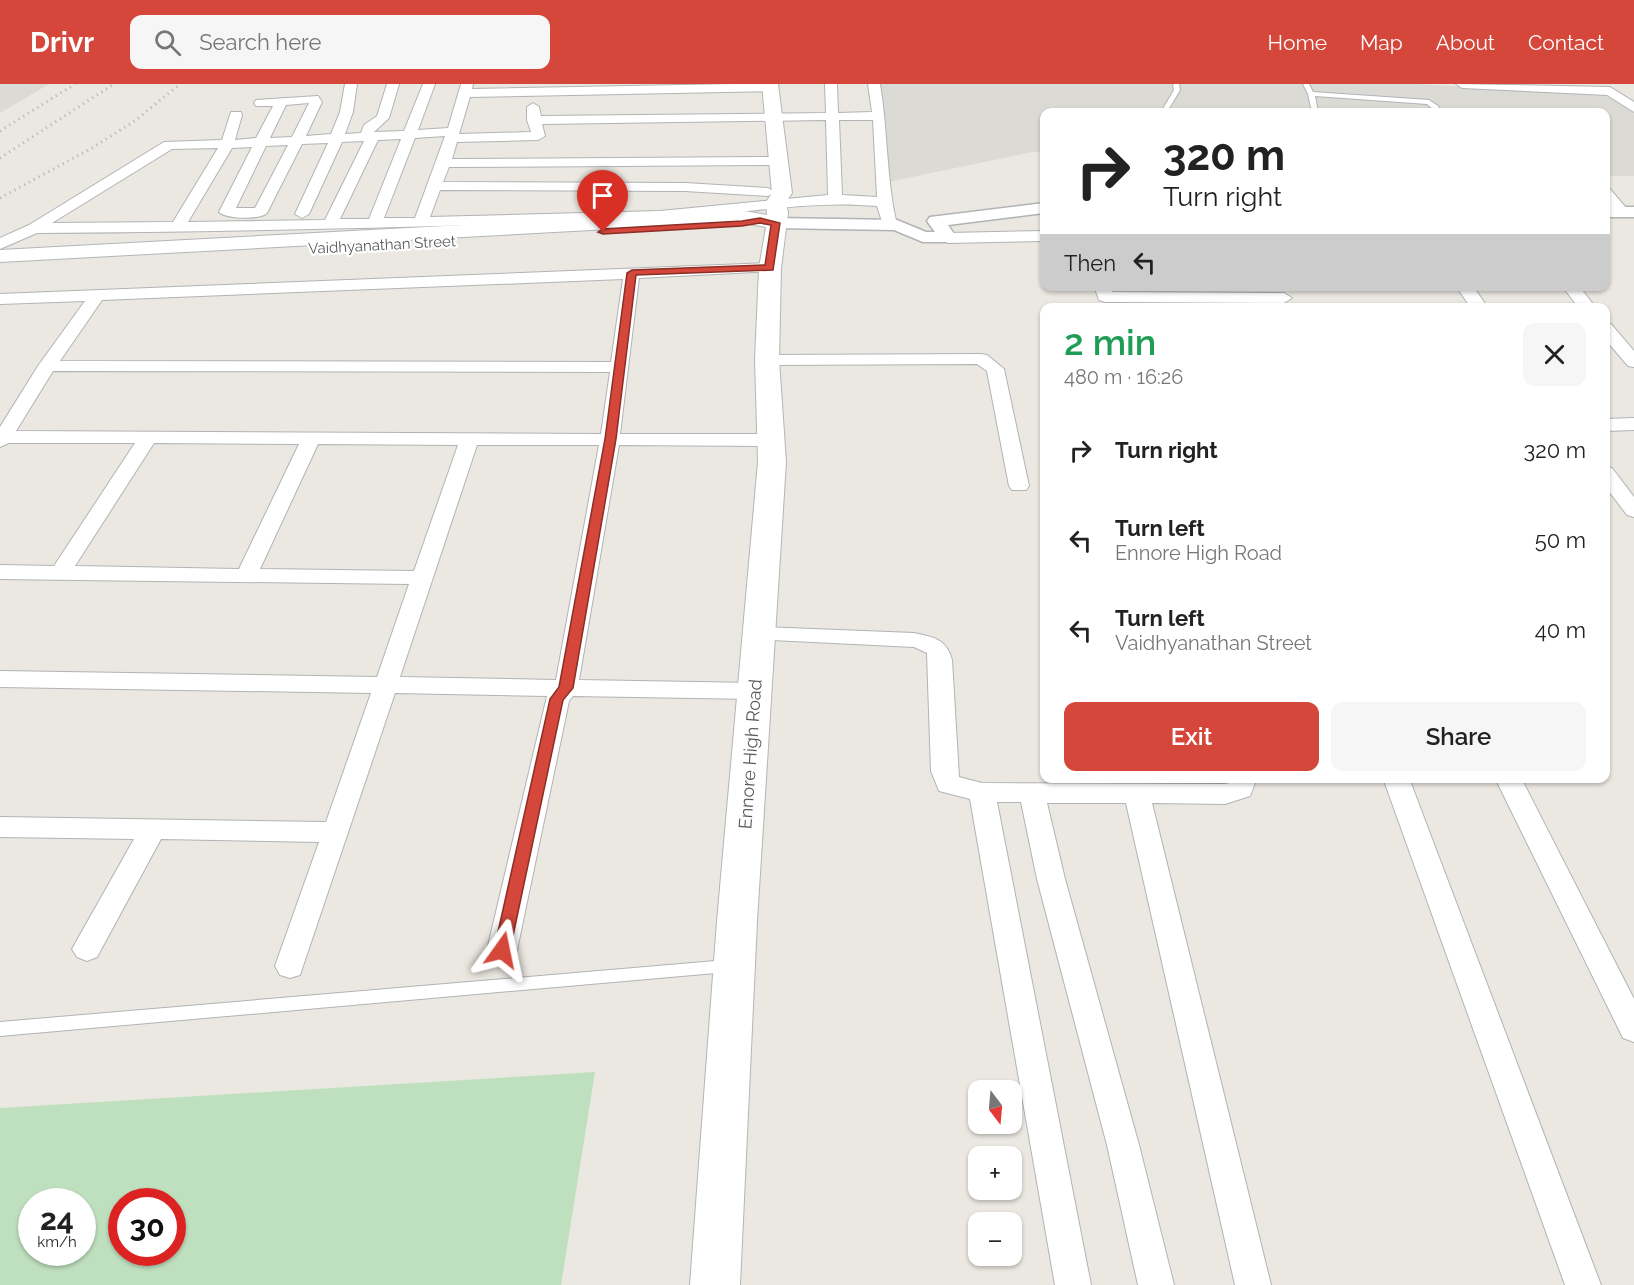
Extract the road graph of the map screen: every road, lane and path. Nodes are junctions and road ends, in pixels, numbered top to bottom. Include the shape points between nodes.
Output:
1 (351, 84) edge
2 (393, 84) edge
3 (429, 84) edge
4 (831, 84) edge
5 (874, 84) edge
6 (1176, 84) edge
7 (1306, 84) edge
8 (1462, 84) edge
9 (770, 85) edge
10 (1514, 86) edge
11 (1558, 86) edge
12 (1605, 87) edge
13 (466, 88) edge
14 (530, 88) edge
15 (1631, 91) dead end
16 (1311, 94) junction
17 (282, 101) junction
18 (260, 104) dead end
19 (1166, 108) edge
20 (1314, 108) edge
21 (1436, 108) edge
22 (1634, 108) edge
23 (236, 115) dead end
24 (831, 116) junction
25 (879, 116) junction
26 (774, 117) junction
27 (533, 120) junction
28 (408, 134) junction
29 (452, 135) junction
30 (370, 136) junction
31 (335, 138) junction
32 (298, 140) junction
33 (260, 142) junction
34 (227, 144) junction
35 (555, 144) dead end
36 (779, 161) junction
37 (553, 162) junction
38 (443, 163) junction
39 (435, 186) junction
40 (1610, 199) edge
41 (835, 201) junction
42 (885, 206) junction
43 (1040, 208) edge
44 (774, 210) junction
45 (1620, 212) edge
46 (260, 213) junction
47 (302, 214) junction
48 (333, 219) junction
49 (422, 222) junction
50 (375, 223) junction
51 (889, 225) junction
52 (34, 228) junction
53 (177, 228) junction
54 (1040, 236) edge
55 (948, 238) junction
56 (3, 257) edge
57 (770, 268) junction
58 (632, 273) junction
59 (1574, 291) edge
60 (97, 295) junction
61 (1105, 297) edge
62 (1284, 297) edge
63 (0, 298) edge
64 (1209, 302) edge
65 (1584, 303) edge
66 (1610, 334) edge
67 (767, 360) junction
68 (1634, 362) edge
69 (47, 366) junction
70 (620, 367) junction
71 (1634, 424) edge
72 (1610, 425) edge
73 (149, 436) junction
74 (312, 437) junction
75 (470, 438) junction
76 (2, 439) edge
77 (610, 439) junction
78 (771, 440) junction
79 (1610, 479) edge
80 (1019, 486) dead end
81 (1634, 511) edge
82 (0, 572) edge
83 (60, 573) junction
84 (246, 576) junction
85 (423, 578) junction
86 (759, 634) junction
87 (0, 679) edge
88 (386, 685) junction
89 (566, 688) junction
90 (754, 691) junction
91 (1243, 783) edge
92 (1398, 783) edge
93 (1511, 783) edge
94 (982, 792) junction
95 (1032, 793) junction
96 (1137, 794) junction
97 (0, 827) edge
98 (153, 829) junction
99 (336, 832) junction
100 (87, 949) dead end
101 (502, 950) dead end
102 (290, 966) dead end
103 (735, 966) junction
104 (0, 1029) edge
105 (1634, 1029) edge
106 (715, 1285) edge
107 (1073, 1285) edge
108 (1156, 1285) edge
109 (1253, 1285) edge
110 (1583, 1285) edge

1 - 31 street via 352,93
2 - 30 street via 383,118 369,128
3 - 28 street
4 - 24 street
5 - 25 street
6 - 19 lane via 1177,90
7 - 16 lane
8 - 10 street
9 - 14 street
9 - 26 main road, Ennore High Road
10 - 11 street
11 - 12 street
12 - 15 street
12 - 22 street
13 - 14 street
13 - 29 street
14 - 27 street
16 - 20 lane
16 - 21 lane via 1421,101
17 - 18 street
17 - 32 street via 315,99
17 - 33 street
23 - 34 street
24 - 25 street
24 - 26 street
24 - 41 street
25 - 42 street
26 - 27 street
26 - 36 main road, Ennore High Road
27 - 29 street via 538,136
28 - 29 street
28 - 30 street
28 - 50 street
29 - 38 street
30 - 31 street
30 - 48 street
31 - 32 street
31 - 47 street
32 - 33 street
32 - 46 street
33 - 34 street
33 - 46 street via 226,212
34 - 52 street via 169,145
34 - 53 street
35 - 37 street
36 - 37 street
36 - 44 main road, Ennore High Road
37 - 38 street
38 - 39 street
39 - 44 street via 685,188
39 - 49 street
40 - 45 street
41 - 42 street via 872,201
41 - 44 street
42 - 51 street
43 - 55 street via 936,221
44 - 49 street
44 - 51 street
44 - 56 main road, Vaidhyanathan Street via 742,224 428,242
44 - 57 main road, Ennore High Road
46 - 47 street
47 - 48 street
48 - 50 street
48 - 53 street
49 - 50 street
51 - 55 street via 923,237
52 - 53 street
52 - 56 street
54 - 55 street
57 - 58 street
57 - 67 main road, Ennore High Road
58 - 60 street
58 - 70 street
59 - 65 street
60 - 63 street
60 - 69 street
61 - 64 street
62 - 64 street
66 - 68 street
67 - 78 main road, Ennore High Road
67 - 80 street via 981,359 995,369
69 - 70 street
69 - 76 street
70 - 77 street
71 - 72 street
73 - 74 street
73 - 76 street
73 - 83 street
74 - 75 street
74 - 84 street
75 - 77 street
75 - 85 street
77 - 78 street
77 - 89 street
78 - 86 main road, Ennore High Road
79 - 81 street
82 - 83 street
83 - 84 street
84 - 85 street
85 - 88 street
86 - 90 main road, Ennore High Road
86 - 94 street via 914,640 938,650 944,771 948,784
87 - 88 street
88 - 89 street
88 - 99 street
89 - 90 street
89 - 101 street via 557,699
90 - 103 main road, Ennore High Road
91 - 96 street via 1241,789 1225,794
92 - 110 street
93 - 105 street
94 - 95 street
94 - 107 street
95 - 96 street
95 - 108 street
96 - 109 street
97 - 98 street
98 - 99 street
98 - 100 street
99 - 102 street
103 - 104 lane
103 - 106 main road, Ennore High Road

